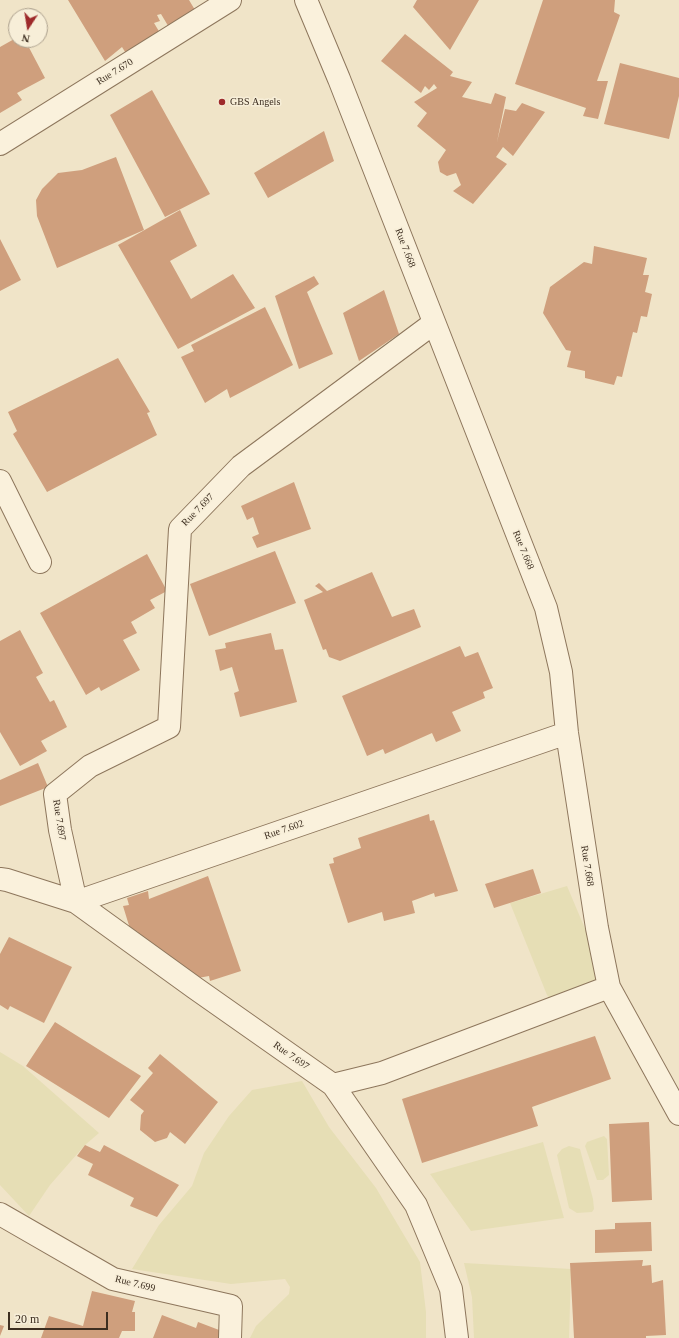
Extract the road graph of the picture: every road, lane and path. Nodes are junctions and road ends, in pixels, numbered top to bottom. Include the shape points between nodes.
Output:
1 (230, 0) edge
2 (306, 0) edge
3 (0, 144) edge
4 (434, 323) junction
5 (0, 481) edge
6 (40, 562) dead end
7 (567, 733) junction
8 (0, 879) edge
9 (76, 902) junction
10 (610, 987) junction
11 (333, 1085) junction
12 (679, 1114) edge
13 (0, 1214) edge
14 (230, 1338) edge
15 (457, 1338) edge

1 - 3 street, Rue 7.670
2 - 4 street, Rue 7.668
4 - 7 street, Rue 7.668 via 546,608 561,672
4 - 9 street, Rue 7.697 via 241,466 180,529 169,728 90,766 55,794
5 - 6 street
7 - 9 street, Rue 7.602
7 - 10 street, Rue 7.668 via 597,928
8 - 9 street
9 - 11 street, Rue 7.697
10 - 11 street via 382,1073
10 - 12 street, Rue 7.668
11 - 15 street, Rue 7.697 via 416,1205 451,1289
13 - 14 street, Rue 7.699 via 112,1279 231,1306

